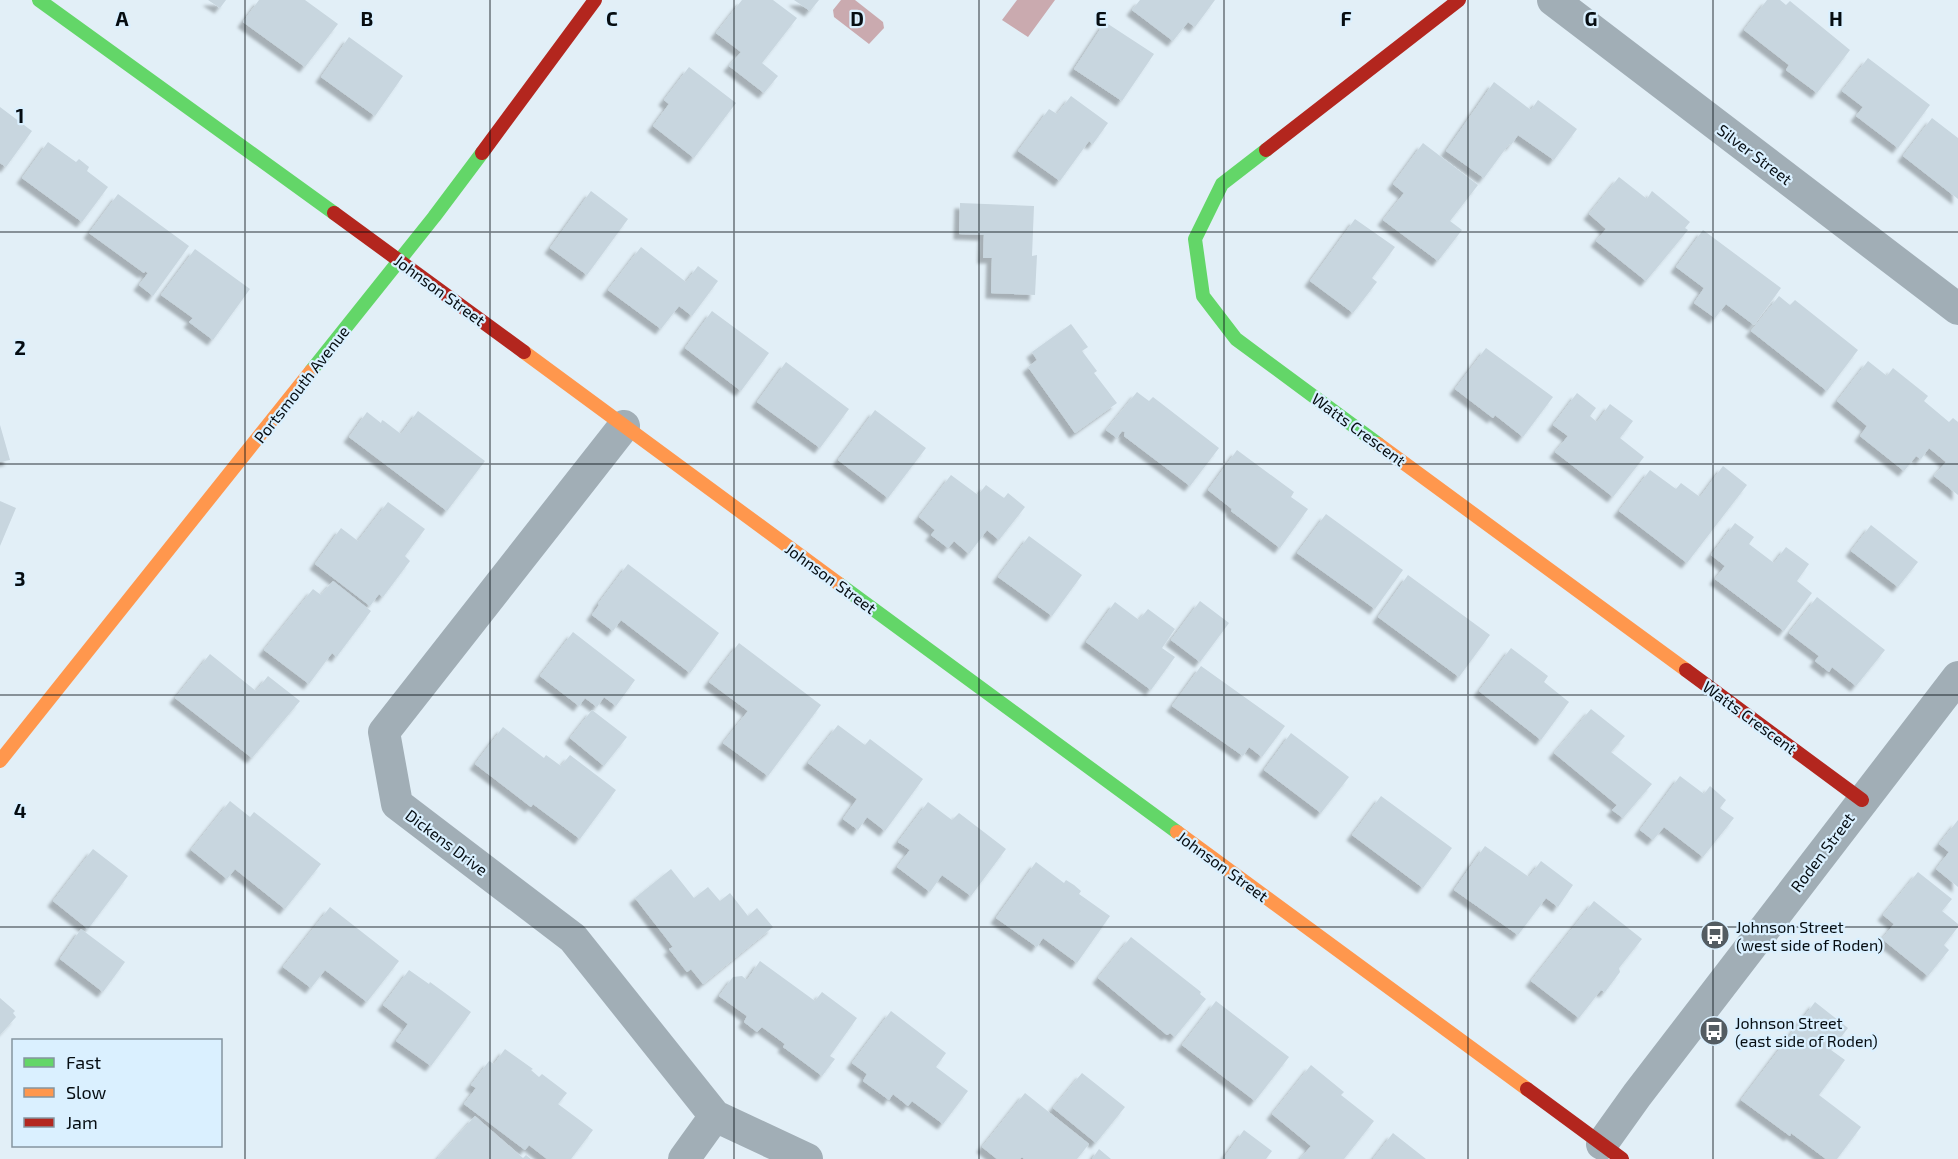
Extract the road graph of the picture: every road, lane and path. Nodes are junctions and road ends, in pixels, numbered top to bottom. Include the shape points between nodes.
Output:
1 (39, 0) edge
2 (595, 0) edge
3 (1459, 0) edge
4 (1553, 0) edge
5 (398, 260) junction
6 (1958, 309) edge
7 (624, 426) junction
8 (1958, 677) edge
9 (0, 761) edge
10 (1862, 800) junction
11 (715, 1116) junction
12 (1612, 1151) edge
13 (684, 1159) edge
14 (807, 1159) edge

1 - 5 main road, Johnson Street
2 - 5 main road, Portsmouth Avenue
3 - 10 main road, Watts Crescent via 1222,184 1196,239 1203,296 1236,339
4 - 6 street, Silver Street
5 - 7 main road, Johnson Street
5 - 9 main road, Portsmouth Avenue
7 - 11 street, Dickens Drive via 384,732 397,804 573,938
7 - 12 main road, Johnson Street
8 - 10 street, Roden Street
10 - 12 street, Roden Street via 1637,1095
11 - 13 street
11 - 14 street, Dickens Drive

